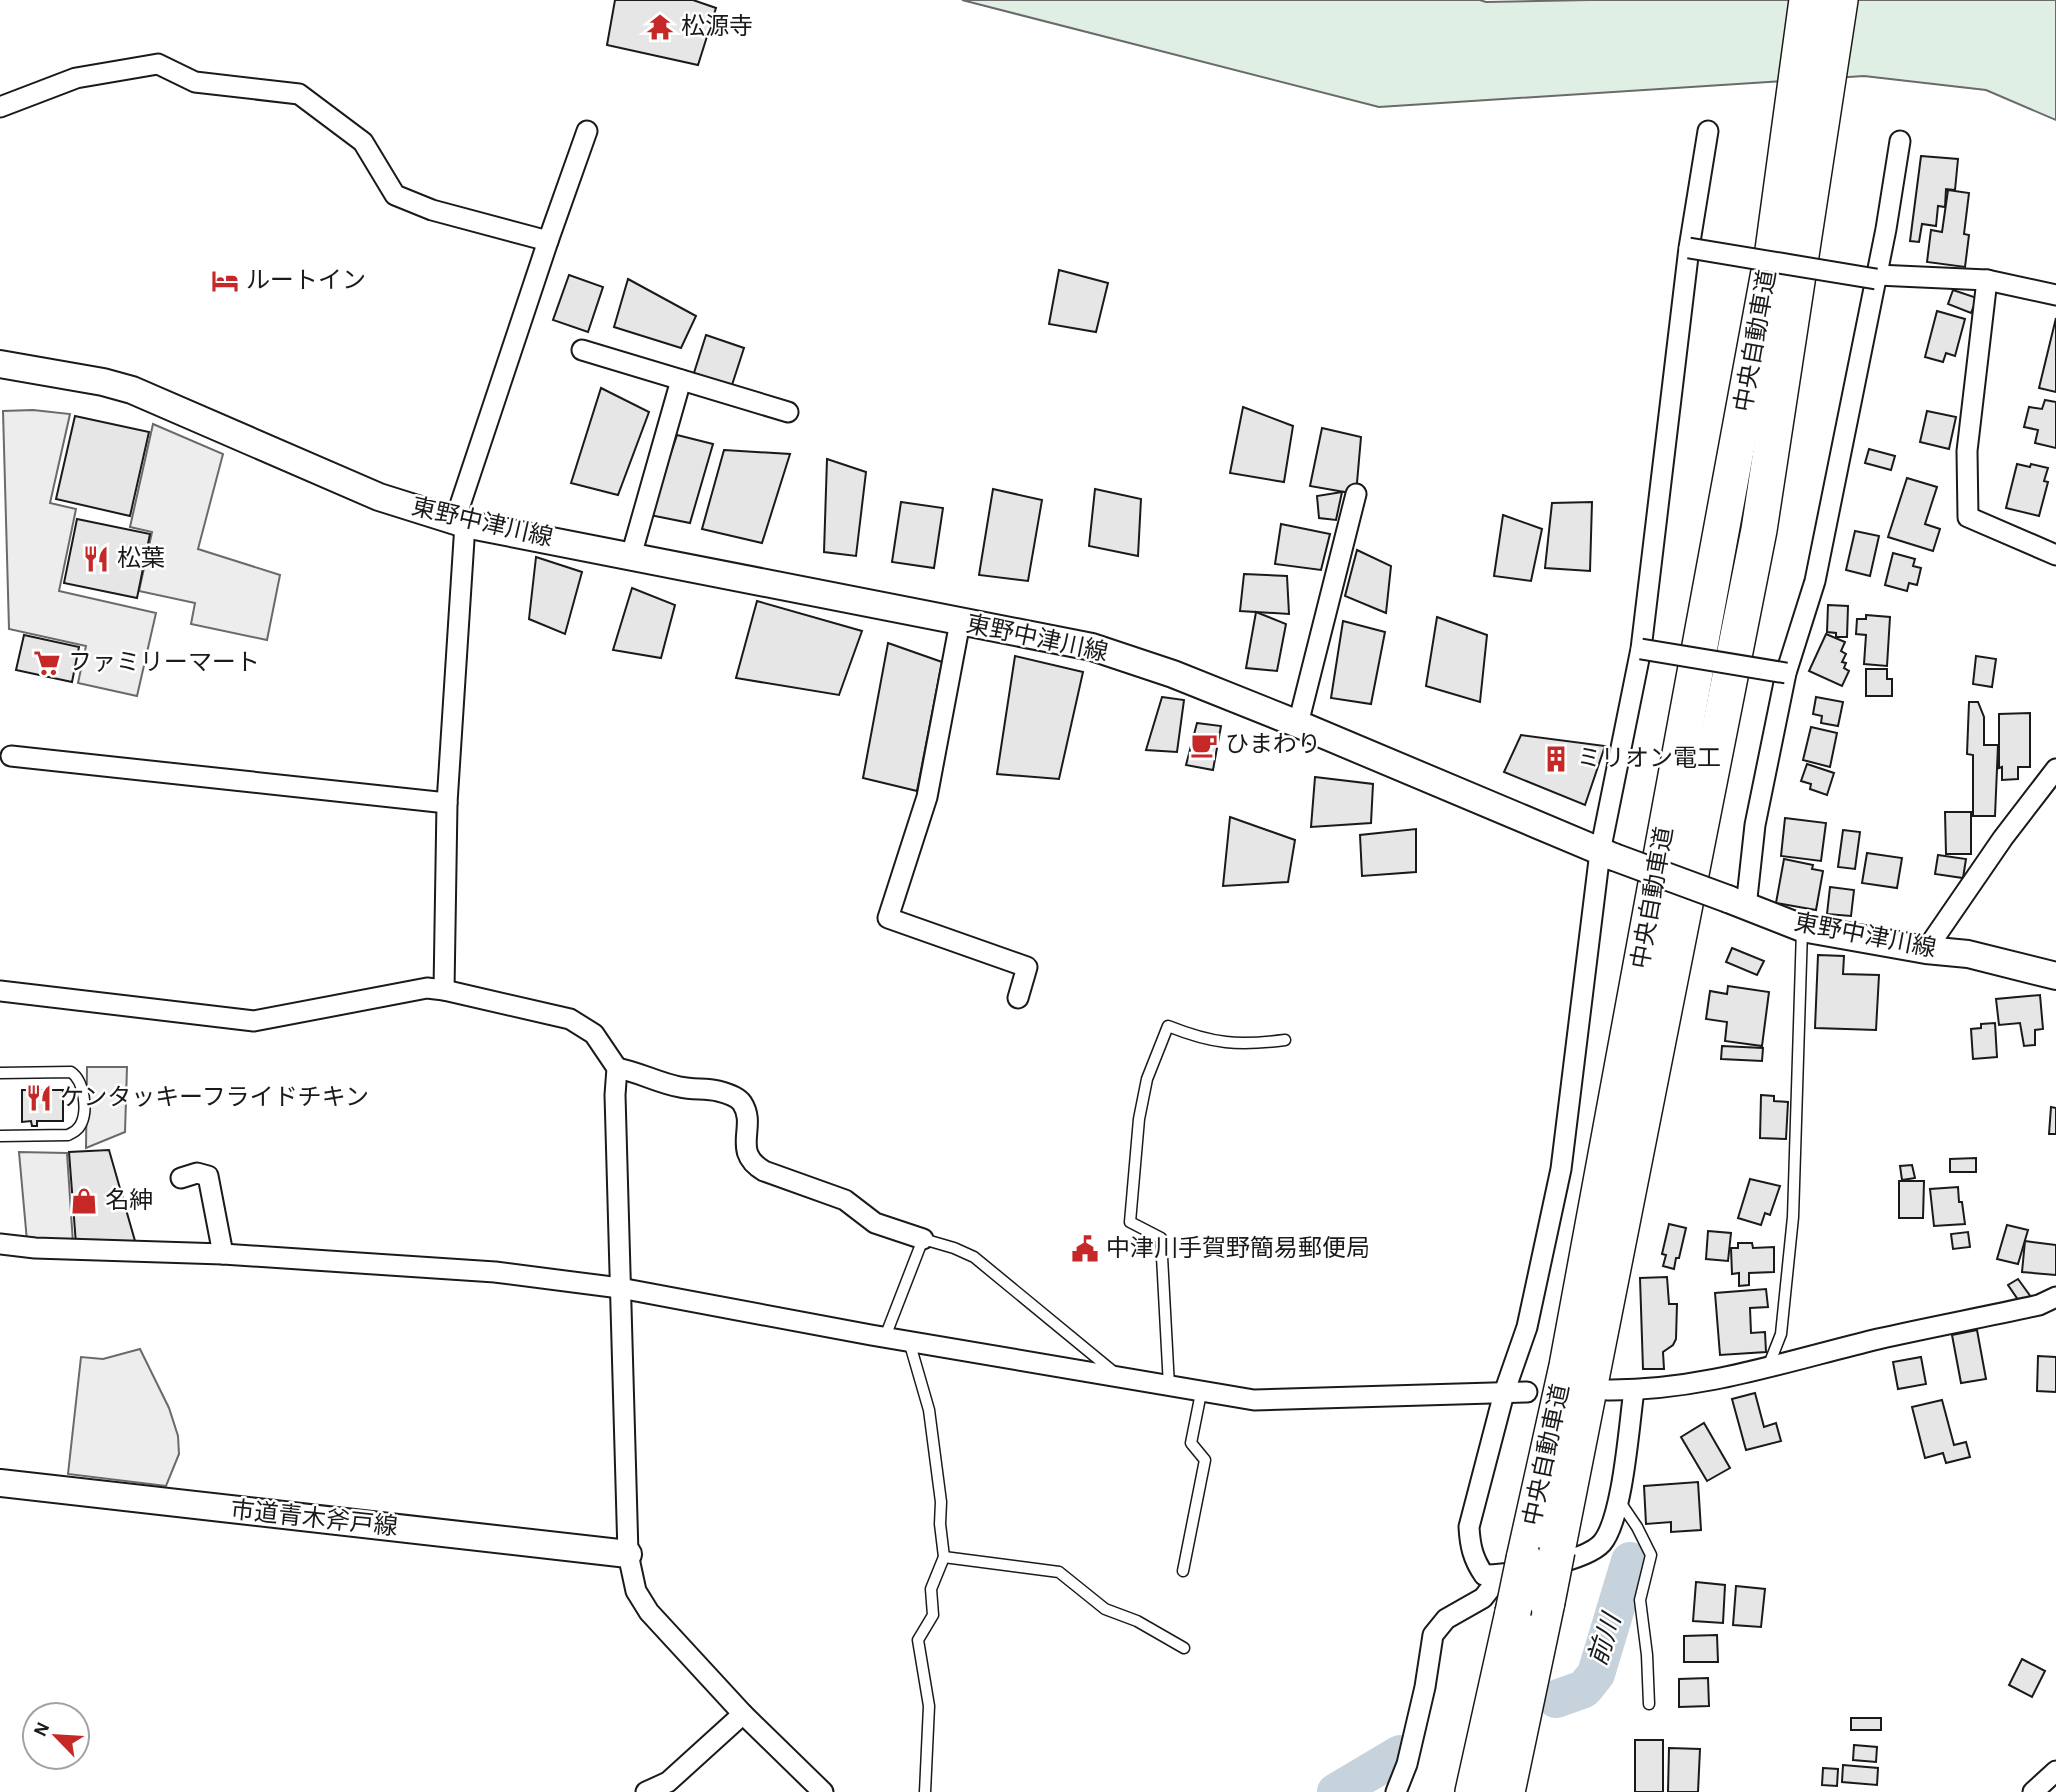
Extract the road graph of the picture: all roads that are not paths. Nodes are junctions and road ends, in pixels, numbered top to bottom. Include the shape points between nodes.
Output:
1 (1807, 0) edge
2 (1840, 0) edge
3 (0, 107) edge
4 (587, 131) dead end
5 (1708, 131) dead end
6 (1900, 141) dead end
7 (548, 241) junction
8 (1689, 248) junction
9 (1876, 277) junction
10 (1987, 280) junction
11 (2056, 295) edge
12 (582, 350) dead end
13 (0, 363) edge
14 (681, 380) junction
15 (788, 412) dead end
16 (1356, 494) dead end
17 (460, 522) junction
18 (2056, 555) edge
19 (631, 556) junction
20 (960, 622) junction
21 (1641, 649) junction
22 (1786, 673) junction
23 (1298, 724) junction
24 (11, 756) dead end
25 (2056, 769) edge
26 (447, 803) junction
27 (1607, 854) junction
28 (1737, 903) junction
29 (1802, 928) junction
30 (1926, 950) junction
31 (2056, 976) edge
32 (444, 990) junction
33 (0, 991) edge
34 (1018, 998) dead end
35 (1285, 1040) dead end
36 (617, 1068) junction
37 (0, 1073) edge
38 (0, 1136) edge
39 (181, 1178) dead end
40 (923, 1239) junction
41 (0, 1244) edge
42 (223, 1254) junction
43 (620, 1288) junction
44 (2056, 1297) edge
45 (885, 1337) junction
46 (909, 1341) junction
47 (1768, 1367) junction
48 (1118, 1376) junction
49 (1169, 1387) junction
50 (1607, 1390) dead end
51 (1634, 1390) junction
52 (1527, 1392) dead end
53 (1201, 1393) junction
54 (1504, 1393) junction
55 (0, 1483) edge
56 (1618, 1500) junction
57 (628, 1554) junction
58 (944, 1557) junction
59 (1527, 1562) junction
60 (1183, 1571) dead end
61 (1184, 1648) dead end
62 (1649, 1704) dead end
63 (743, 1714) junction
64 (2056, 1771) edge
65 (646, 1792) edge
66 (823, 1792) edge
67 (925, 1792) edge
68 (1396, 1792) edge
69 (1473, 1792) edge
70 (1507, 1792) edge
71 (2033, 1792) edge

1 - 59 highway, 中央自動車道 via 1768,278
2 - 59 highway, 中央自動車道 via 1759,530
3 - 7 street via 76,78 158,64 195,82 299,94 363,142 396,195 432,210
4 - 7 street
5 - 8 street
6 - 9 street
7 - 17 street
8 - 9 street, bridge
8 - 21 street
9 - 10 street
9 - 22 street via 1815,581
10 - 11 street
10 - 18 street via 1966,451 1968,517
12 - 14 street
13 - 17 main road, 東野中津川線 via 132,390 379,497
14 - 15 street
14 - 19 street
16 - 23 street
17 - 19 main road, 東野中津川線
17 - 26 street
19 - 20 main road, 東野中津川線
20 - 23 main road, 東野中津川線 via 1092,647
20 - 34 street via 927,797 888,918 1027,967
21 - 22 street, bridge
21 - 27 street
22 - 28 street
23 - 27 main road, 東野中津川線
24 - 26 street
25 - 30 street
26 - 32 street
27 - 28 main road, 東野中津川線, bridge
27 - 54 street via 1561,1169 1527,1327
28 - 29 main road, 東野中津川線
29 - 30 main road, 東野中津川線
29 - 47 lane via 1793,1217 1781,1334
30 - 31 main road, 東野中津川線 via 1968,954
32 - 33 street via 427,988 254,1021
32 - 36 street via 570,1019 594,1034
35 - 49 lane via 1225,1043 1168,1026 1147,1079 1130,1222 1161,1238
36 - 40 street via 680,1087 732,1095 746,1111 747,1155 753,1165 845,1200 875,1223
36 - 43 street
37 - 38 lane via 71,1072 83,1087 83,1121 68,1135
39 - 42 street via 197,1173 208,1176
40 - 45 lane
40 - 48 lane via 974,1257
41 - 42 street
42 - 43 street via 495,1272
43 - 45 street
43 - 57 street
44 - 47 street via 2039,1305
45 - 46 street
46 - 48 street
46 - 58 lane via 929,1410
47 - 51 street via 1716,1381
48 - 49 street
49 - 53 street
50 - 51 street
51 - 56 street
52 - 54 street
53 - 54 street via 1254,1401
53 - 60 lane via 1191,1443 1205,1461
54 - 59 street via 1469,1527 1470,1548 1484,1575
55 - 57 main road, 市道青木斧戸線
56 - 59 street via 1611,1528 1593,1550 1577,1558
56 - 62 lane via 1651,1555 1640,1600
57 - 63 street via 636,1591 649,1612
58 - 61 lane via 1059,1572 1105,1609
58 - 67 lane via 931,1588 933,1615 918,1640 929,1706
59 - 68 street via 1483,1598 1446,1619 1433,1635 1407,1764
59 - 69 highway, 中央自動車道, bridge
59 - 70 highway, 中央自動車道, bridge via 1547,1602
63 - 65 street via 668,1782
63 - 66 street
64 - 71 street

